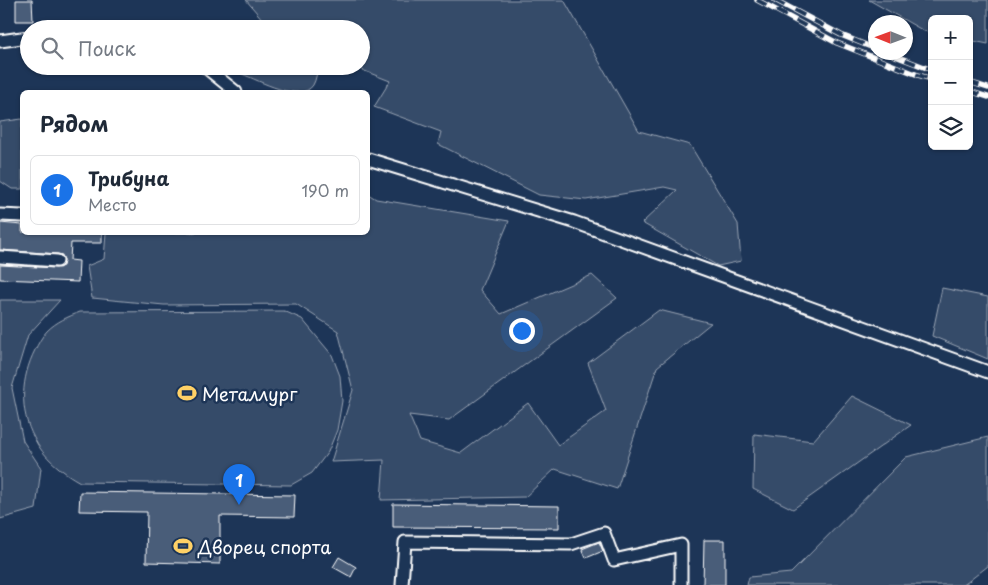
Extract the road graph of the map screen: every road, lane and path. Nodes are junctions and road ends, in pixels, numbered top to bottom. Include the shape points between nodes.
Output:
1 (20, 38) edge
2 (0, 41) edge
3 (215, 75) edge
4 (234, 90) edge
5 (370, 160) edge
6 (0, 215) edge
7 (20, 216) edge
8 (0, 257) edge
9 (57, 261) dead end
10 (988, 372) edge
11 (402, 585) edge
12 (681, 585) edge

1 - 2 street
3 - 4 street
5 - 10 street via 574,222
6 - 7 street
8 - 9 street
11 - 12 street via 405,542 571,544 604,533 614,560 681,545

